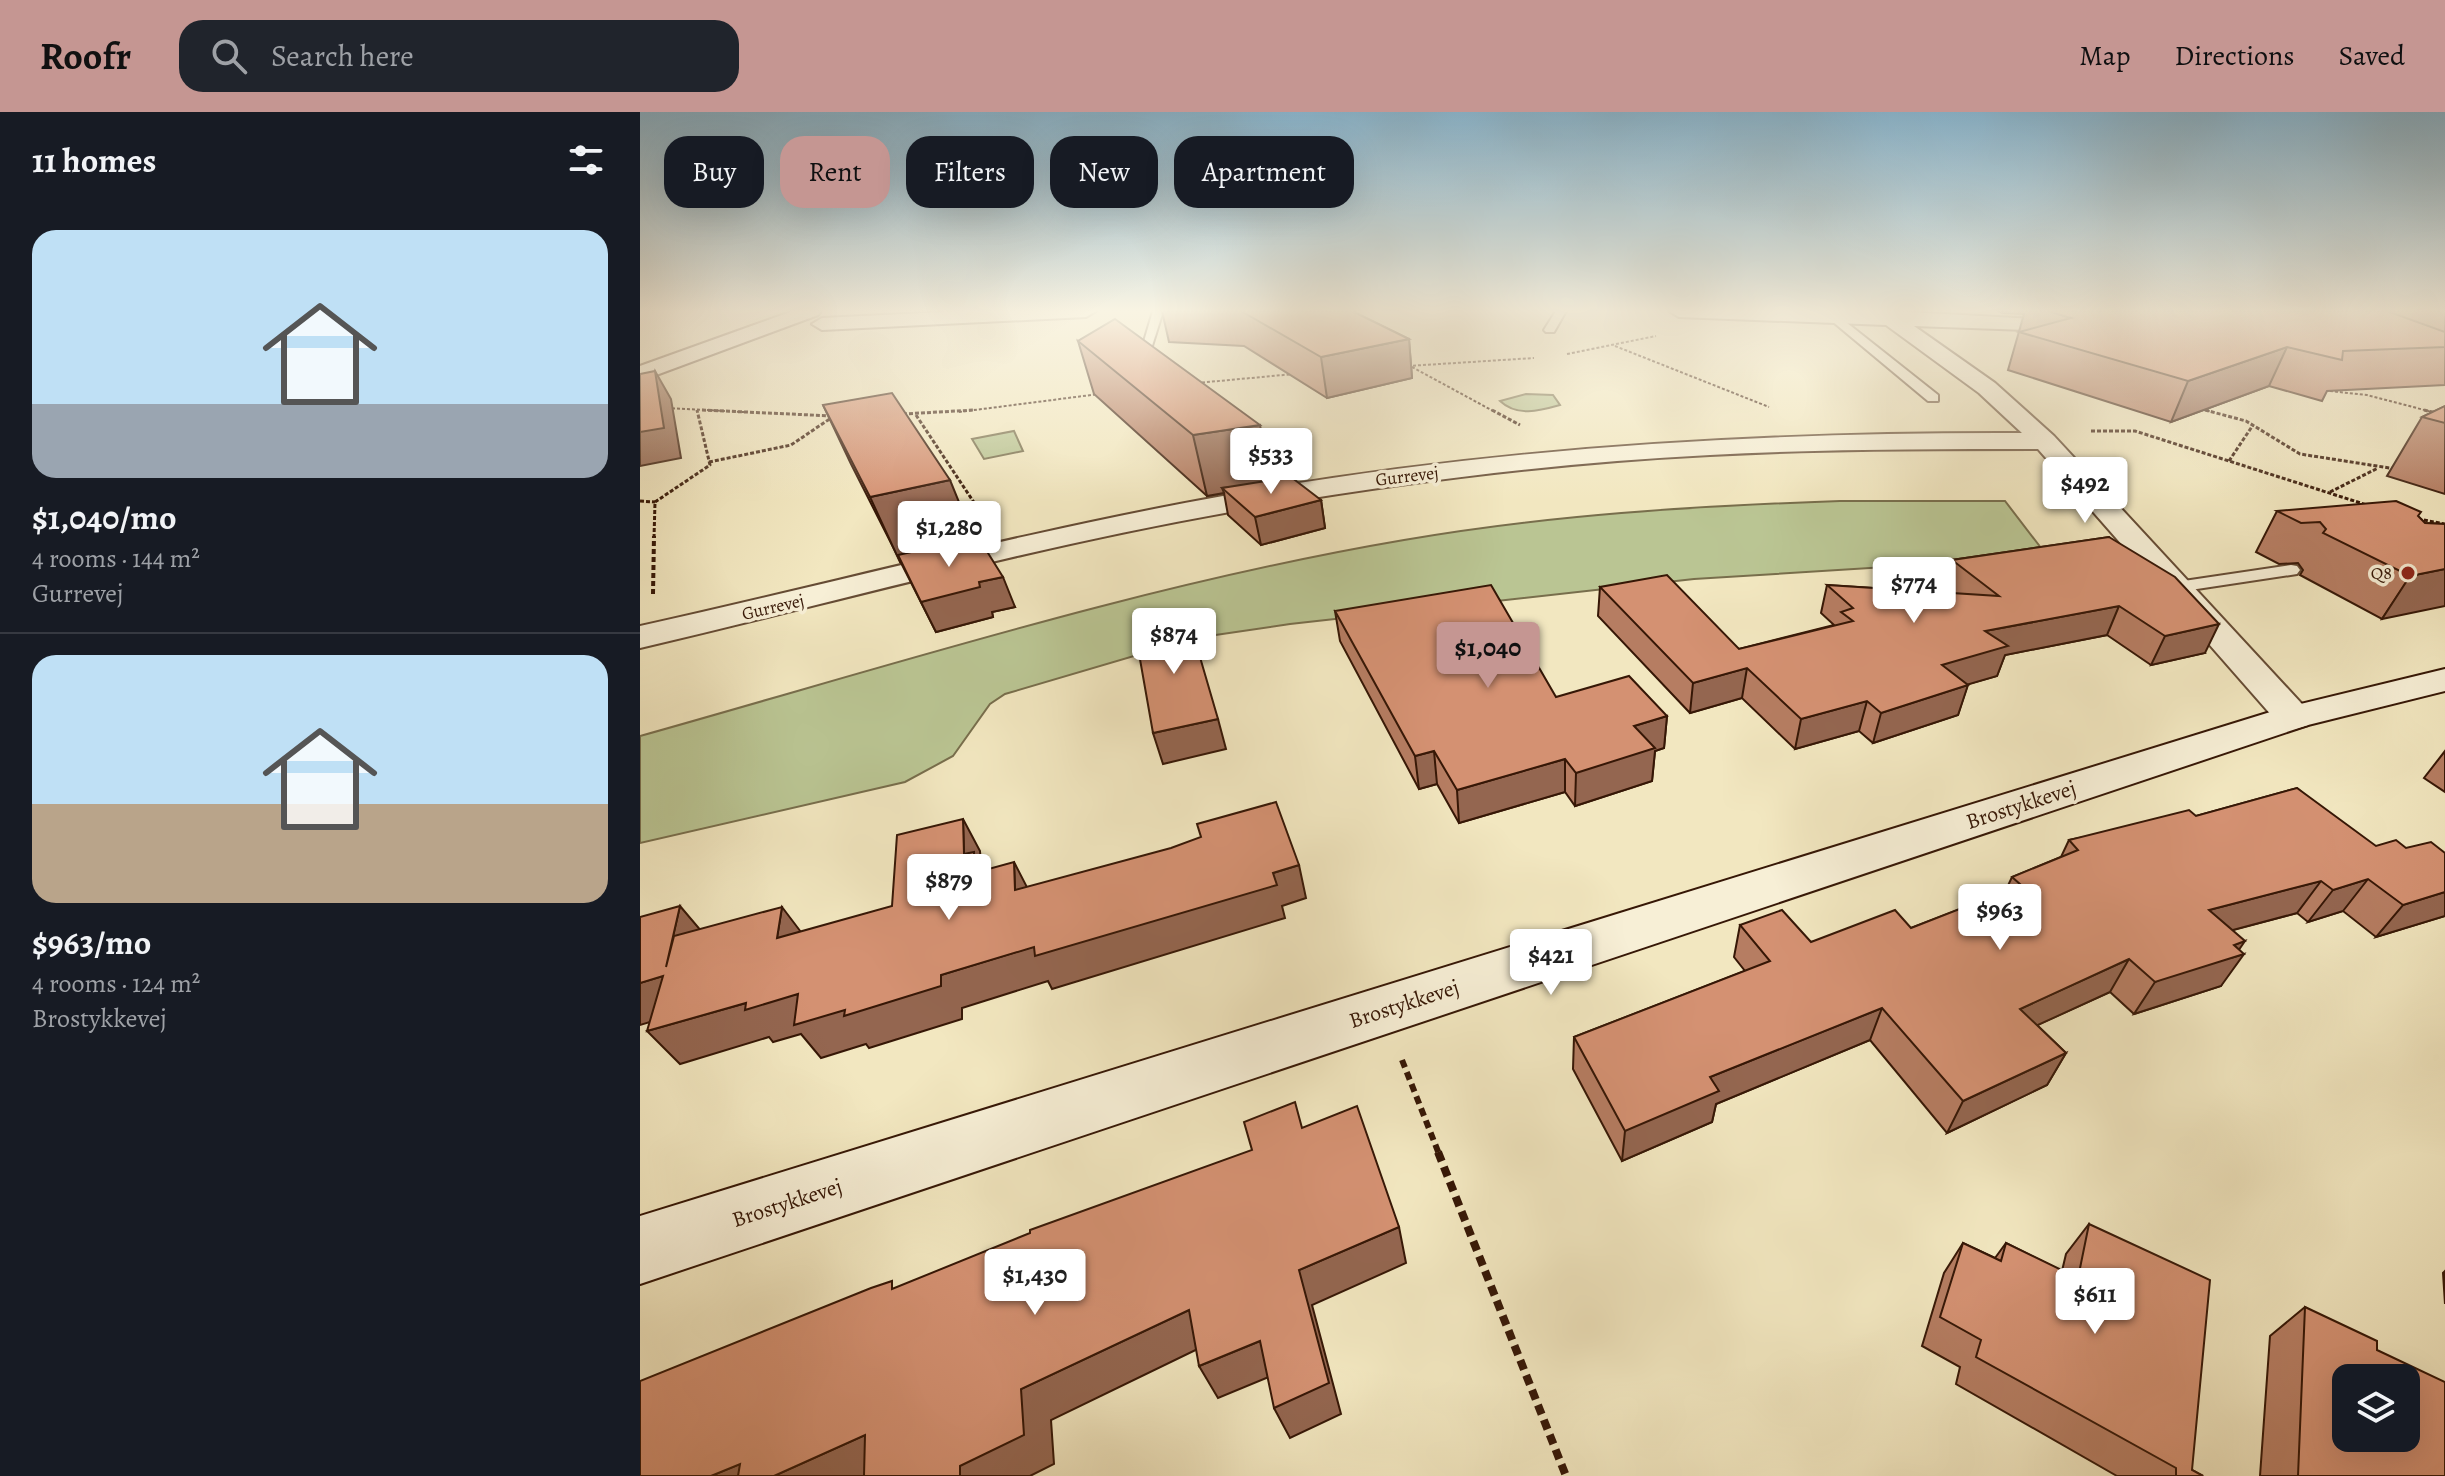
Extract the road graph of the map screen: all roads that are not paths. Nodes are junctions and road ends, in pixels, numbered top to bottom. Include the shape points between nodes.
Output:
1 (1904, 375) edge
2 (1968, 375) edge
3 (1933, 398) dead end
4 (2040, 436) junction
5 (2291, 570) dead end
6 (2177, 587) junction
7 (640, 637) edge
8 (2445, 680) edge
9 (2294, 717) junction
10 (640, 1250) edge

1 - 3 lane
2 - 4 street
4 - 6 street
4 - 7 street, Gurrevej via 1559,459 1402,476 1086,530
5 - 6 lane
6 - 9 street
8 - 9 street, Brostykkevej
9 - 10 street, Brostykkevej

